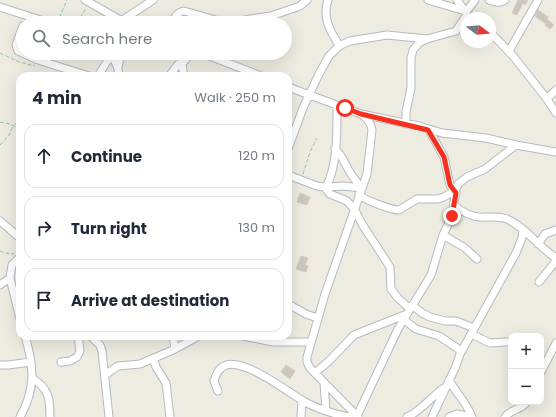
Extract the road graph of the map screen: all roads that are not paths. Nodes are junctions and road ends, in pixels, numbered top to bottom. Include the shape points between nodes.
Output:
1 (153, 0) edge
2 (307, 0) edge
3 (328, 0) edge
4 (428, 0) edge
5 (457, 0) edge
6 (475, 0) edge
7 (489, 0) edge
8 (505, 0) edge
9 (538, 0) edge
10 (87, 1) edge
11 (0, 7) edge
12 (461, 12) edge
13 (466, 12) edge
14 (468, 12) edge
15 (26, 15) joint
16 (29, 16) edge
17 (115, 16) edge
18 (131, 16) edge
19 (175, 16) edge
20 (203, 16) edge
21 (271, 16) edge
22 (460, 25) edge
23 (496, 38) edge
24 (427, 39) junction
25 (340, 46) junction
26 (509, 51) junction
27 (38, 60) edge
28 (107, 60) edge
29 (114, 60) edge
30 (120, 60) edge
31 (180, 60) edge
32 (181, 60) edge
33 (220, 60) edge
34 (118, 67) junction
35 (77, 72) edge
36 (100, 72) edge
37 (119, 72) edge
38 (172, 72) edge
39 (183, 72) edge
40 (251, 72) edge
41 (292, 89) edge
42 (556, 90) edge
43 (309, 95) junction
44 (547, 99) junction
45 (337, 105) junction
46 (556, 113) edge
47 (361, 114) junction
48 (406, 124) junction
49 (428, 130) junction
50 (292, 138) edge
51 (516, 145) junction
52 (335, 149) junction
53 (556, 152) edge
54 (292, 177) edge
55 (325, 187) junction
56 (360, 190) junction
57 (455, 192) junction
58 (454, 205) junction
59 (354, 208) junction
60 (0, 221) edge
61 (523, 230) junction
62 (556, 230) edge
63 (16, 235) edge
64 (444, 235) junction
65 (538, 244) junction
66 (556, 258) edge
67 (16, 259) edge
68 (477, 259) dead end
69 (556, 261) edge
70 (10, 278) junction
71 (539, 282) dead end
72 (0, 285) edge
73 (16, 303) edge
74 (292, 306) edge
75 (408, 312) junction
76 (317, 318) junction
77 (473, 331) junction
78 (26, 340) edge
79 (79, 340) edge
80 (94, 340) edge
81 (174, 340) edge
82 (192, 340) edge
83 (262, 340) edge
84 (311, 342) junction
85 (506, 342) dead end
86 (556, 343) edge
87 (175, 349) junction
88 (460, 354) junction
89 (153, 358) junction
90 (31, 362) junction
91 (61, 362) dead end
92 (0, 365) edge
93 (543, 369) edge
94 (315, 373) junction
95 (105, 375) junction
96 (32, 378) junction
97 (324, 383) junction
98 (448, 383) junction
99 (218, 391) dead end
100 (302, 400) junction
101 (525, 405) edge
102 (327, 413) edge
103 (358, 416) edge
104 (20, 417) edge
105 (50, 417) edge
106 (109, 417) edge
107 (170, 417) edge
108 (301, 417) edge
109 (349, 417) edge
110 (407, 417) edge
111 (432, 417) edge
112 (449, 417) edge
113 (472, 417) edge
114 (505, 417) edge

1 - 18 street
2 - 21 street via 300,6
3 - 25 street via 325,14 330,30
4 - 12 street
5 - 13 street
6 - 14 street
7 - 8 street via 496,3
9 - 26 street
10 - 17 street
11 - 15 street
15 - 16 street
19 - 20 street via 184,11
22 - 24 street via 456,31
23 - 26 street
24 - 25 street via 387,35 350,41
24 - 48 street via 420,42 412,53
25 - 43 street via 329,56
26 - 44 street
27 - 35 street
28 - 36 street
29 - 34 street
30 - 34 street
31 - 38 street
32 - 39 street
33 - 40 street
34 - 37 street
41 - 43 street
42 - 44 street
43 - 45 street
43 - 50 street
44 - 46 street
45 - 47 street
45 - 52 street
47 - 48 street
47 - 56 street via 368,119 372,130 368,166
48 - 49 street
49 - 51 street
49 - 57 street via 444,157 450,185
51 - 53 street
51 - 57 street via 485,169 467,177 458,184
52 - 55 street
52 - 56 street via 358,182
54 - 55 street
55 - 56 street via 344,186
55 - 59 street via 330,194 347,201
56 - 57 street via 367,201 399,210 417,199 444,198
56 - 59 street
57 - 58 street
58 - 61 street via 472,216 507,219
58 - 64 street
59 - 75 street via 390,267 391,289
59 - 76 street
60 - 63 street
61 - 65 street
61 - 77 street via 516,253
62 - 65 street via 545,234
64 - 68 street
64 - 75 street via 431,275
65 - 66 street
67 - 70 street via 12,265
69 - 71 street
70 - 72 street
70 - 73 street
74 - 76 street
75 - 77 street via 422,313 445,321 456,321
75 - 88 street via 416,329 444,339 458,348
75 - 94 street via 354,335
75 - 103 street via 383,358
76 - 84 street
77 - 85 street via 490,343
77 - 88 street
78 - 90 street
79 - 91 street via 80,351 77,357
80 - 95 street via 102,351
81 - 87 street
82 - 87 street
83 - 84 street
84 - 94 street via 307,362
86 - 93 street
87 - 89 street
88 - 98 street
89 - 95 street via 137,365 116,367
89 - 107 street via 166,383
90 - 92 street
90 - 96 street
94 - 97 street
95 - 106 street
96 - 104 street via 29,398
96 - 105 street via 46,390
97 - 102 street
97 - 103 street
98 - 110 street via 415,414
98 - 111 street
98 - 113 street via 467,406
99 - 100 street via 215,385 216,375 229,364 256,371
100 - 102 street
100 - 108 street
101 - 114 street via 509,412
102 - 109 street
112 - 113 street via 457,414

